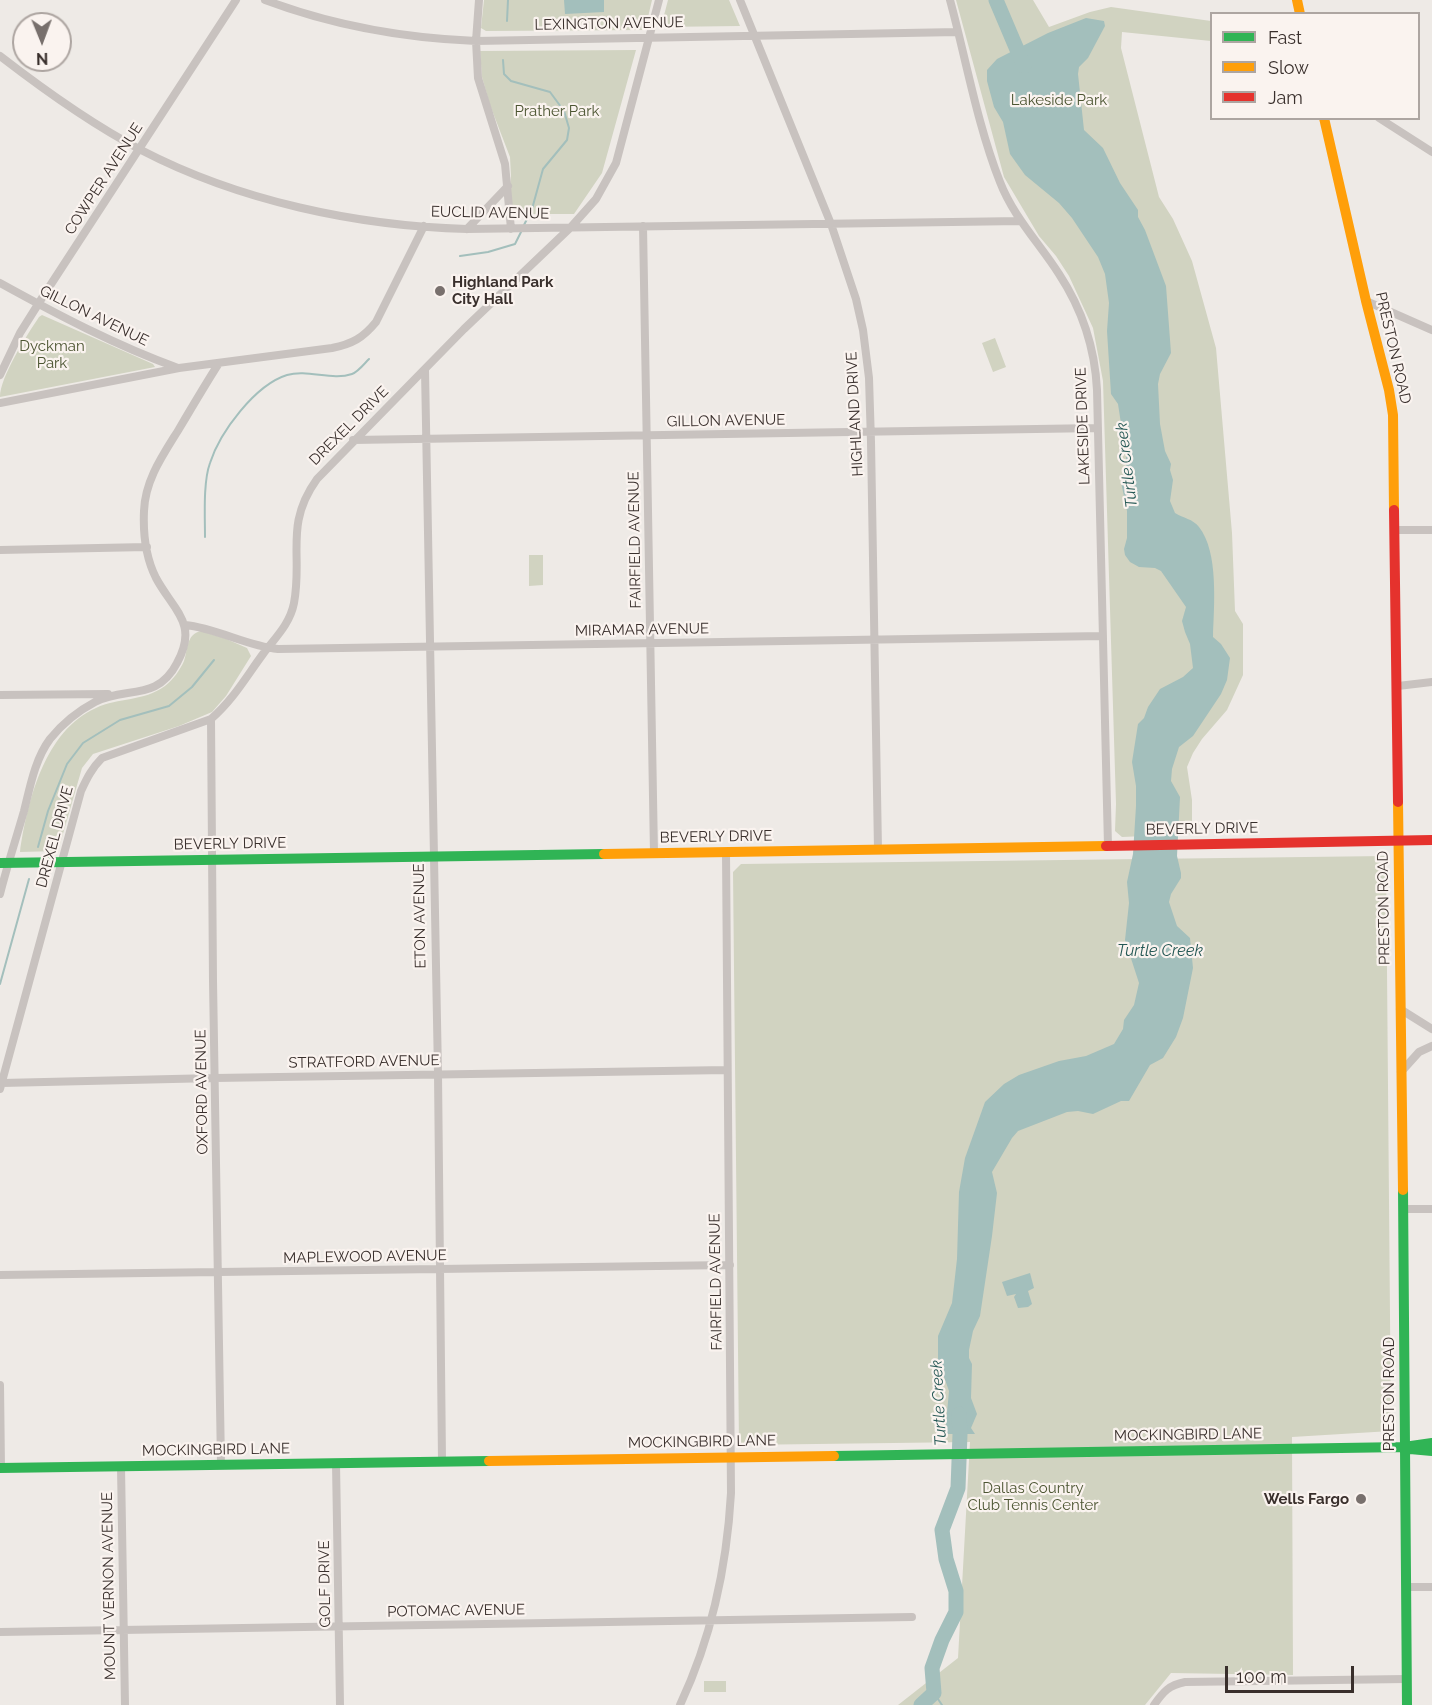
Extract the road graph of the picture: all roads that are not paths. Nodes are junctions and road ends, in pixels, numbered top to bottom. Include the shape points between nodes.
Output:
1 (236, 0) edge
2 (265, 0) edge
3 (479, 0) edge
4 (659, 0) edge
5 (740, 0) edge
6 (950, 0) edge
7 (958, 32) junction
8 (755, 35) junction
9 (650, 37) junction
10 (476, 40) junction
11 (0, 56) edge
12 (1324, 120) edge
13 (1382, 120) edge
14 (140, 149) junction
15 (1432, 152) edge
16 (508, 186) junction
17 (1021, 221) junction
18 (831, 224) junction
19 (424, 226) junction
20 (643, 226) junction
21 (572, 227) junction
22 (512, 228) junction
23 (467, 229) junction
24 (0, 283) edge
25 (1366, 301) junction
26 (38, 304) junction
27 (1432, 330) edge
28 (219, 363) junction
29 (178, 368) junction
30 (425, 370) junction
31 (0, 375) edge
32 (0, 403) edge
33 (1098, 428) junction
34 (871, 433) junction
35 (647, 436) junction
36 (427, 439) junction
37 (353, 440) junction
38 (1432, 530) edge
39 (1395, 531) junction
40 (147, 547) junction
41 (0, 550) edge
42 (185, 625) junction
43 (1103, 636) junction
44 (875, 640) junction
45 (651, 643) junction
46 (430, 647) junction
47 (268, 648) junction
48 (1432, 682) edge
49 (1398, 686) junction
50 (113, 694) junction
51 (0, 695) edge
52 (211, 719) junction
53 (1432, 840) edge
54 (1398, 842) junction
55 (1420, 842) junction
56 (1108, 846) junction
57 (1432, 846) edge
58 (878, 850) junction
59 (726, 852) junction
60 (654, 853) junction
61 (433, 856) junction
62 (213, 860) junction
63 (62, 862) junction
64 (4, 863) edge
65 (0, 894) edge
66 (1400, 1009) junction
67 (1432, 1029) edge
68 (1432, 1046) edge
69 (727, 1070) junction
70 (1401, 1072) junction
71 (438, 1074) junction
72 (215, 1078) junction
73 (1, 1086) edge
74 (1403, 1209) junction
75 (1432, 1209) edge
76 (730, 1264) junction
77 (439, 1270) junction
78 (218, 1272) junction
79 (0, 1275) edge
80 (0, 1385) edge
81 (1432, 1443) edge
82 (1404, 1447) junction
83 (1432, 1451) edge
84 (731, 1456) junction
85 (442, 1461) junction
86 (336, 1463) junction
87 (221, 1465) junction
88 (121, 1467) junction
89 (1, 1468) edge
90 (1406, 1587) junction
91 (1432, 1587) edge
92 (912, 1617) dead end
93 (710, 1620) junction
94 (339, 1626) junction
95 (124, 1630) junction
96 (0, 1632) edge
97 (1406, 1679) junction
98 (124, 1705) edge
99 (340, 1705) edge
100 (680, 1705) edge
101 (1154, 1705) edge
102 (1407, 1705) edge

1 - 14 street, COWPER AVENUE
2 - 10 street, LEXINGTON AVENUE via 298,13 370,31
3 - 10 street
4 - 9 street, DREXEL DRIVE
5 - 8 street, HIGHLAND DRIVE
6 - 7 street, LAKESIDE DRIVE
7 - 8 street, LEXINGTON AVENUE
7 - 17 street, LAKESIDE DRIVE via 1000,182
8 - 9 street, LEXINGTON AVENUE
8 - 18 street, HIGHLAND DRIVE
9 - 10 street, LEXINGTON AVENUE
9 - 21 street, DREXEL DRIVE via 616,163 596,199
10 - 16 street via 478,78 503,155
11 - 14 street, EUCLID AVENUE
12 - 25 main road, PRESTON ROAD
13 - 15 street
14 - 19 street, EUCLID AVENUE via 231,188 296,206
14 - 26 street, COWPER AVENUE
16 - 22 street
16 - 23 street
17 - 18 street, EUCLID AVENUE
17 - 33 street, LAKESIDE DRIVE via 1059,274 1081,316 1096,372
18 - 20 street, EUCLID AVENUE
18 - 34 street, HIGHLAND DRIVE via 863,330
19 - 23 street, EUCLID AVENUE
19 - 28 street via 376,322 363,337 332,348
20 - 21 street, EUCLID AVENUE
20 - 35 street, FAIRFIELD AVENUE
21 - 22 street, EUCLID AVENUE
21 - 30 street, DREXEL DRIVE
22 - 23 street, EUCLID AVENUE
24 - 26 street, GILLON AVENUE
25 - 27 street
25 - 39 main road, PRESTON ROAD via 1393,415
26 - 29 street, GILLON AVENUE via 104,338
26 - 31 street, COWPER AVENUE
28 - 29 street
28 - 40 street via 153,473 144,510
29 - 32 street
30 - 36 street, ETON AVENUE
30 - 37 street, DREXEL DRIVE
33 - 34 street, GILLON AVENUE
33 - 43 street, LAKESIDE DRIVE
34 - 35 street, GILLON AVENUE
34 - 44 street, HIGHLAND DRIVE
35 - 36 street, GILLON AVENUE
35 - 45 street, FAIRFIELD AVENUE
36 - 37 street, GILLON AVENUE
36 - 46 street, ETON AVENUE
37 - 47 street, DREXEL DRIVE via 310,488 302,506 296,527 292,613
38 - 39 street
39 - 49 main road, PRESTON ROAD
40 - 41 street
40 - 42 street via 156,578
42 - 47 street, MIRAMAR AVENUE
42 - 50 street via 182,650 164,680 144,691
43 - 44 street, MIRAMAR AVENUE
43 - 56 street, LAKESIDE DRIVE
44 - 45 street, MIRAMAR AVENUE
44 - 58 street, HIGHLAND DRIVE
45 - 46 street, MIRAMAR AVENUE
45 - 60 street, FAIRFIELD AVENUE
46 - 47 street, MIRAMAR AVENUE
46 - 61 street, ETON AVENUE
47 - 52 street, DREXEL DRIVE via 225,707
48 - 49 street
49 - 54 main road, PRESTON ROAD
50 - 51 street
50 - 64 street via 75,714 49,740
52 - 62 street, OXFORD AVENUE
52 - 63 street, DREXEL DRIVE via 102,758 94,765 81,790
53 - 55 main road, BEVERLY DRIVE
54 - 55 main road, BEVERLY DRIVE
54 - 56 main road, BEVERLY DRIVE
54 - 66 main road, PRESTON ROAD
55 - 57 street
56 - 58 main road, BEVERLY DRIVE
58 - 59 main road, BEVERLY DRIVE
59 - 60 main road, BEVERLY DRIVE
59 - 69 street, FAIRFIELD AVENUE
60 - 61 main road, BEVERLY DRIVE
61 - 62 main road, BEVERLY DRIVE
61 - 71 street, ETON AVENUE
62 - 63 main road, BEVERLY DRIVE
62 - 72 street, OXFORD AVENUE
63 - 64 main road, BEVERLY DRIVE
63 - 73 street, DREXEL DRIVE
64 - 65 street
66 - 67 street
66 - 70 main road, PRESTON ROAD
68 - 70 street via 1419,1052
69 - 71 street, STRATFORD AVENUE
69 - 76 street, FAIRFIELD AVENUE
70 - 74 main road, PRESTON ROAD
71 - 72 street, STRATFORD AVENUE
71 - 77 street, ETON AVENUE
72 - 73 street, STRATFORD AVENUE
72 - 78 street, OXFORD AVENUE
74 - 75 street
74 - 82 main road, PRESTON ROAD
76 - 77 street, MAPLEWOOD AVENUE
76 - 84 street, FAIRFIELD AVENUE
77 - 78 street, MAPLEWOOD AVENUE
77 - 85 street, ETON AVENUE
78 - 79 street, MAPLEWOOD AVENUE
78 - 87 street, OXFORD AVENUE
80 - 89 street
81 - 82 main road, MOCKINGBIRD LANE
82 - 83 main road, MOCKINGBIRD LANE
82 - 84 main road, MOCKINGBIRD LANE
82 - 90 main road, PRESTON ROAD
84 - 85 main road, MOCKINGBIRD LANE
84 - 93 street, FAIRFIELD AVENUE via 727,1542
85 - 86 main road, MOCKINGBIRD LANE
86 - 87 main road, MOCKINGBIRD LANE
86 - 94 street, GOLF DRIVE
87 - 88 main road, MOCKINGBIRD LANE
88 - 89 main road, MOCKINGBIRD LANE
88 - 95 street, MOUNT VERNON AVENUE
90 - 91 street
90 - 97 main road, PRESTON ROAD
92 - 93 street, POTOMAC AVENUE
93 - 94 street, POTOMAC AVENUE
93 - 100 street, FAIRFIELD AVENUE
94 - 95 street, POTOMAC AVENUE
94 - 99 street, GOLF DRIVE
95 - 96 street, POTOMAC AVENUE
95 - 98 street, MOUNT VERNON AVENUE
97 - 101 street via 1185,1682 1173,1684
97 - 102 main road, PRESTON ROAD

